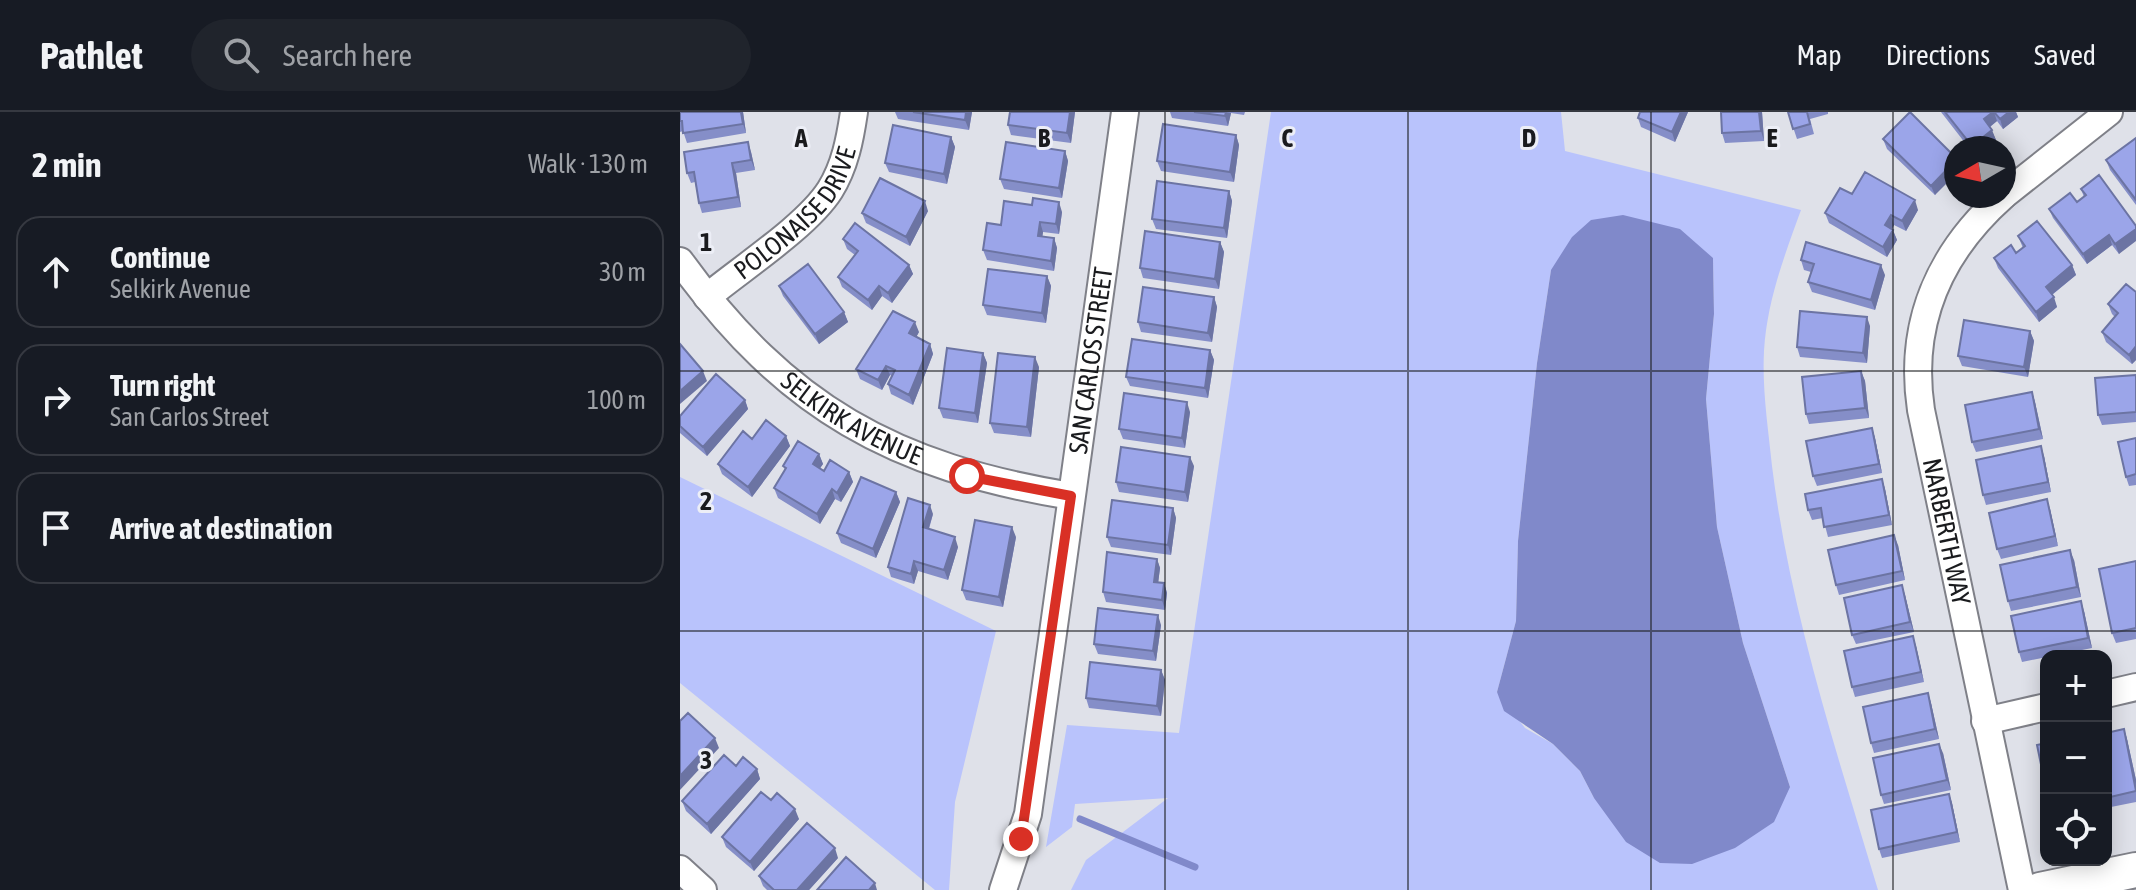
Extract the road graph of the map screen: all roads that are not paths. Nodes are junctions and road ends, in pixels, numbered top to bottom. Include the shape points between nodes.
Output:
1 (854, 112) edge
2 (1125, 112) edge
3 (2109, 112) edge
4 (2016, 186) edge
5 (1991, 208) edge
6 (680, 261) edge
7 (707, 297) junction
8 (1071, 496) junction
9 (2136, 687) edge
10 (2112, 693) edge
11 (2040, 708) edge
12 (1985, 721) junction
13 (680, 869) edge
14 (2136, 870) edge
15 (703, 890) edge
16 (1003, 890) edge
17 (2022, 890) edge
18 (2040, 890) edge

1 - 7 street, POLONAISE DRIVE via 847,153 830,190
2 - 8 street, SAN CARLOS STREET
3 - 4 street, NARBERTH WAY
5 - 12 street, NARBERTH WAY via 1947,261 1930,294 1918,349 1921,410
6 - 7 street, SELKIRK AVENUE
7 - 8 street, SELKIRK AVENUE via 785,379 859,429 913,457 967,476
8 - 16 street, SAN CARLOS STREET via 1028,814
9 - 10 street
11 - 12 street
12 - 17 street, NARBERTH WAY
13 - 15 street
14 - 18 street

